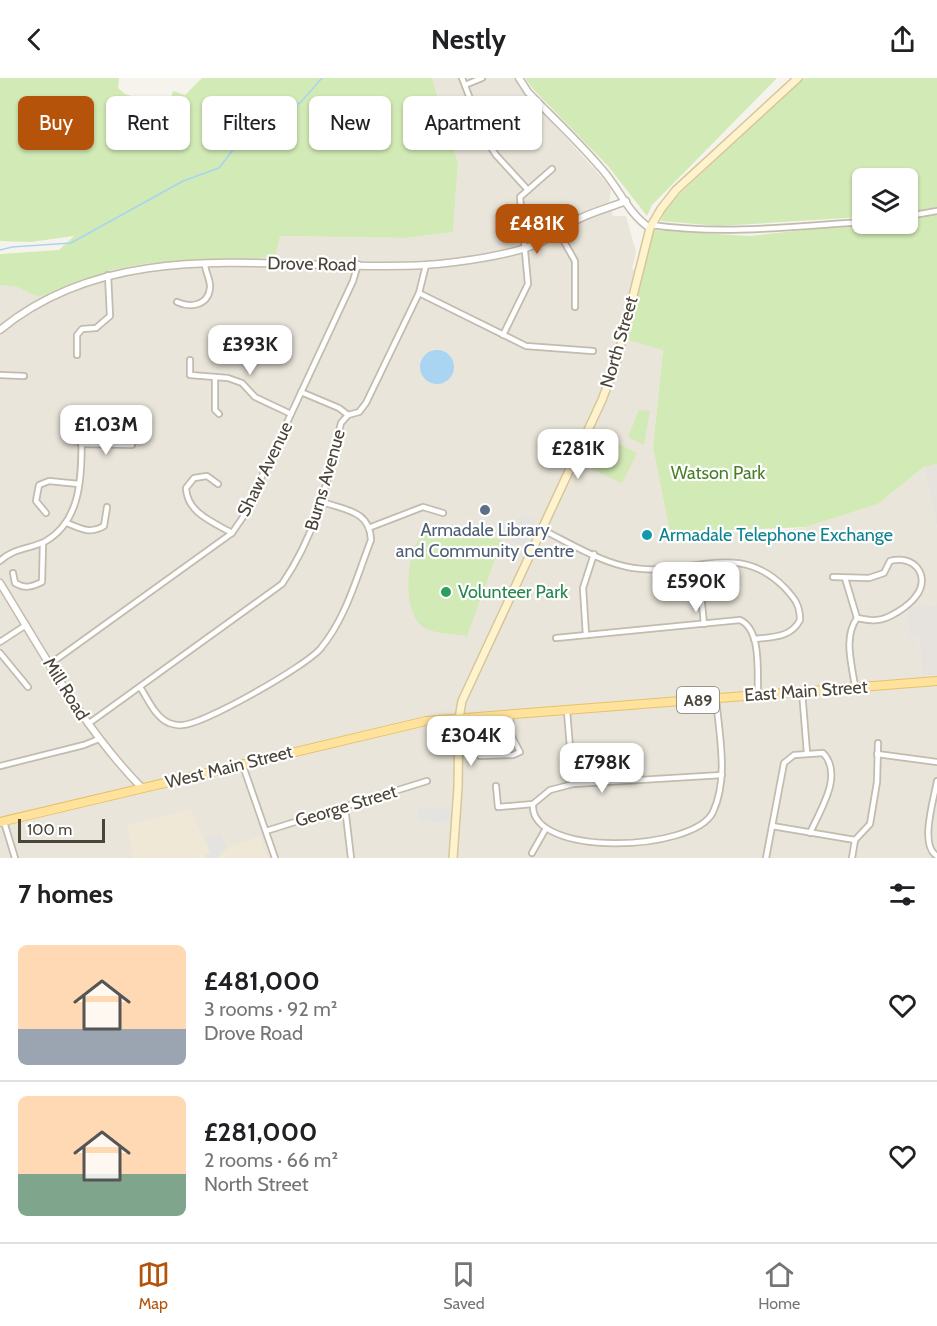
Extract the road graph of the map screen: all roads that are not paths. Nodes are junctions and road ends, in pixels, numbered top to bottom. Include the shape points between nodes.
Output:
1 (462, 78) edge
2 (483, 78) edge
3 (519, 78) edge
4 (798, 78) edge
5 (465, 85) junction
6 (552, 169) dead end
7 (528, 190) junction
8 (626, 201) junction
9 (937, 211) edge
10 (918, 214) edge
11 (852, 223) edge
12 (651, 227) junction
13 (558, 231) junction
14 (524, 249) junction
15 (205, 264) junction
16 (358, 264) junction
17 (426, 265) junction
18 (108, 275) junction
19 (419, 293) junction
20 (177, 302) dead end
21 (575, 307) dead end
22 (0, 330) edge
23 (503, 335) junction
24 (593, 351) dead end
25 (76, 355) dead end
26 (190, 360) dead end
27 (0, 375) edge
28 (24, 376) dead end
29 (215, 377) junction
30 (301, 392) junction
31 (82, 414) dead end
32 (219, 414) dead end
33 (291, 414) junction
34 (348, 415) junction
35 (81, 444) junction
36 (132, 445) dead end
37 (79, 484) junction
38 (218, 484) dead end
39 (322, 502) junction
40 (107, 507) dead end
41 (46, 513) dead end
42 (443, 513) dead end
43 (67, 523) junction
44 (370, 527) junction
45 (541, 529) junction
46 (232, 533) junction
47 (43, 543) junction
48 (594, 554) junction
49 (0, 561) edge
50 (698, 566) junction
51 (13, 573) dead end
52 (833, 577) dead end
53 (845, 578) junction
54 (0, 583) edge
55 (857, 618) junction
56 (704, 624) junction
57 (26, 625) junction
58 (586, 635) junction
59 (556, 638) dead end
60 (754, 639) junction
61 (0, 642) edge
62 (0, 653) edge
63 (50, 664) junction
64 (937, 681) edge
65 (28, 687) dead end
66 (140, 687) junction
67 (855, 687) junction
68 (802, 691) junction
69 (758, 694) junction
70 (716, 698) junction
71 (567, 711) junction
72 (510, 715) junction
73 (459, 718) junction
74 (88, 724) junction
75 (99, 739) junction
76 (879, 743) dead end
77 (807, 753) junction
78 (877, 754) junction
79 (480, 756) dead end
80 (937, 762) edge
81 (242, 763) junction
82 (0, 766) edge
83 (722, 775) junction
84 (427, 781) dead end
85 (937, 781) edge
86 (573, 784) junction
87 (496, 786) dead end
88 (142, 788) junction
89 (533, 804) junction
90 (345, 807) junction
91 (2, 822) edge
92 (772, 826) junction
93 (545, 830) junction
94 (266, 831) junction
95 (810, 833) junction
96 (855, 840) junction
97 (532, 853) dead end
98 (937, 856) edge
99 (15, 858) edge
100 (275, 858) edge
101 (351, 858) edge
102 (453, 858) edge
103 (766, 858) edge
104 (852, 858) edge

1 - 5 street
2 - 5 street
3 - 8 street via 600,166
4 - 12 main road via 676,190
5 - 7 street via 495,155
6 - 7 street
7 - 14 street via 520,197
8 - 12 street via 637,220
8 - 13 street, Drove Road via 577,219
9 - 10 street
11 - 12 street via 750,231
12 - 45 main road, North Street via 617,360
13 - 14 street, Drove Road
13 - 21 street via 576,262
14 - 17 street, Drove Road
14 - 23 street via 528,284
15 - 16 street, Drove Road
15 - 18 street, Drove Road via 158,266
15 - 20 street via 210,290 206,299 188,307
16 - 17 street, Drove Road
16 - 30 street, Shaw Avenue
17 - 19 street, Burns Avenue
18 - 22 street, Drove Road via 44,299
18 - 25 street via 110,316 96,328 82,329 76,335
19 - 23 street
19 - 34 street, Burns Avenue via 366,403 360,412
23 - 24 street via 526,346
26 - 29 street via 190,375
27 - 28 street
29 - 32 street via 215,410
29 - 33 street via 242,383 255,397
30 - 33 street, Shaw Avenue
30 - 34 street
31 - 35 street
33 - 46 street, Shaw Avenue
34 - 39 street, Burns Avenue via 341,423
35 - 36 street
35 - 37 street
37 - 41 street via 49,481 39,485 36,501
37 - 43 street
38 - 46 street via 207,476 194,478 186,488 186,501 198,514
39 - 44 street via 364,517
39 - 66 street, Burns Avenue via 300,557 282,584
40 - 43 street via 104,526 96,531
42 - 44 street via 423,507
43 - 47 street
44 - 66 street via 371,540 338,623 321,649 300,667 183,726 168,723 158,715
45 - 48 street
45 - 73 main road, North Street via 467,691
46 - 63 street, Shaw Avenue
47 - 49 street
47 - 51 street via 42,582 22,588 15,583
48 - 50 street via 618,565 642,569
48 - 58 street via 583,588
50 - 56 street
50 - 60 street via 753,564 772,576 796,601 800,620 792,631 783,636
52 - 53 street
53 - 55 street
53 - 55 street via 869,578 884,573 890,561 902,558 913,561 920,572 921,586 916,596 890,616 878,621
54 - 57 street, Mill Road
55 - 67 street via 850,628 849,642
56 - 58 street
56 - 60 street via 740,620 751,629
57 - 61 street
57 - 63 street, Mill Road
58 - 59 street
60 - 69 street
62 - 65 street
63 - 74 street, Mill Road
64 - 67 main road, East Main Street / A89
66 - 74 street, Burns Avenue
67 - 68 main road, East Main Street / A89
68 - 69 main road, East Main Street / A89
68 - 77 street
69 - 70 main road, East Main Street / A89
70 - 71 main road, East Main Street / A89
70 - 83 street
71 - 72 main road, East Main Street / A89
71 - 86 street
72 - 73 main road, East Main Street / A89
72 - 79 street via 511,735 520,752
73 - 81 main road, West Main Street / A89 via 426,720
73 - 102 main road, North Street
74 - 75 street, Mill Road
75 - 82 street
75 - 88 street, Mill Road
76 - 78 street
77 - 92 street via 794,755 784,763
77 - 95 street via 823,753 830,760 832,773 829,790
78 - 80 street
78 - 96 street via 870,824
81 - 88 main road, West Main Street / A89
81 - 94 street
83 - 86 street
83 - 93 street via 712,815 699,825 661,840 585,842
84 - 90 street, George Street
85 - 98 street via 927,842
86 - 89 street via 550,790
87 - 89 street via 498,807
88 - 91 main road, West Main Street / A89
89 - 93 street
90 - 94 street, George Street
90 - 101 street
91 - 99 street
92 - 95 street
92 - 103 street
93 - 97 street
94 - 100 street
95 - 96 street
96 - 104 street

